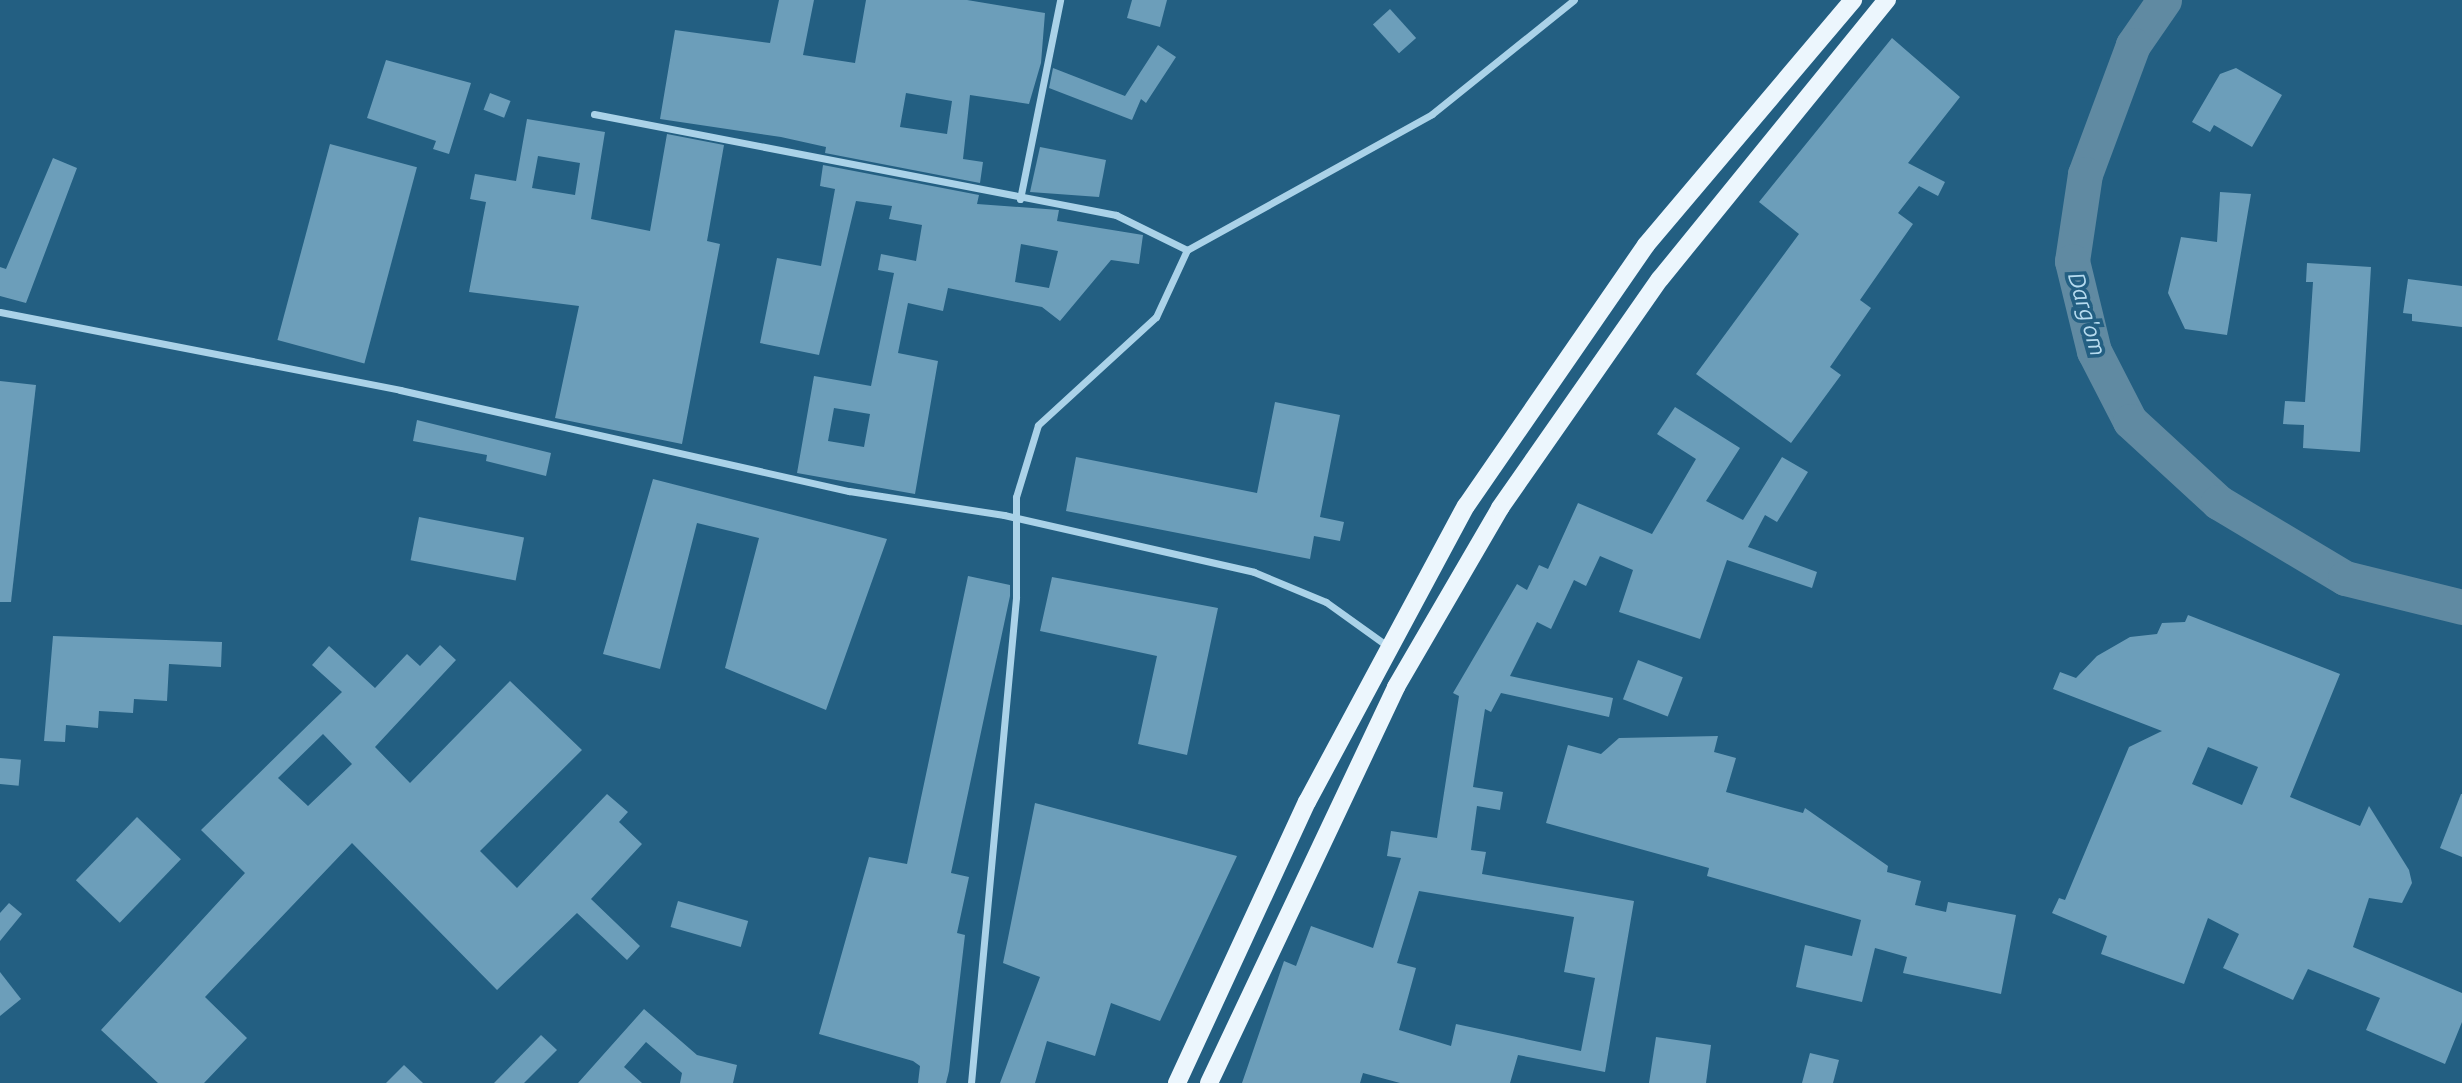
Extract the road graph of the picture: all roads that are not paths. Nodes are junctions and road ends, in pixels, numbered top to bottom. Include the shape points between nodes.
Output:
1 (1060, 0) edge
2 (1574, 0) edge
3 (1853, 0) edge
4 (1887, 0) edge
5 (594, 114) dead end
6 (1020, 199) junction
7 (1187, 250) junction
8 (0, 312) edge
9 (1019, 522) junction
10 (1386, 645) junction
11 (1194, 1047) junction
12 (1220, 1059) junction
13 (971, 1083) edge
14 (1177, 1083) edge
15 (1209, 1083) edge

1 - 6 street
2 - 7 street via 1432,114
3 - 10 main road via 1646,244 1515,428
4 - 12 main road via 1660,279 1500,508 1396,687
5 - 6 street
6 - 7 street via 1116,215
7 - 9 street via 1156,317 1038,425 1016,497
8 - 9 street
9 - 10 street via 1254,572 1326,602
9 - 13 street
10 - 11 main road
11 - 12 main road
11 - 14 main road
12 - 15 main road

